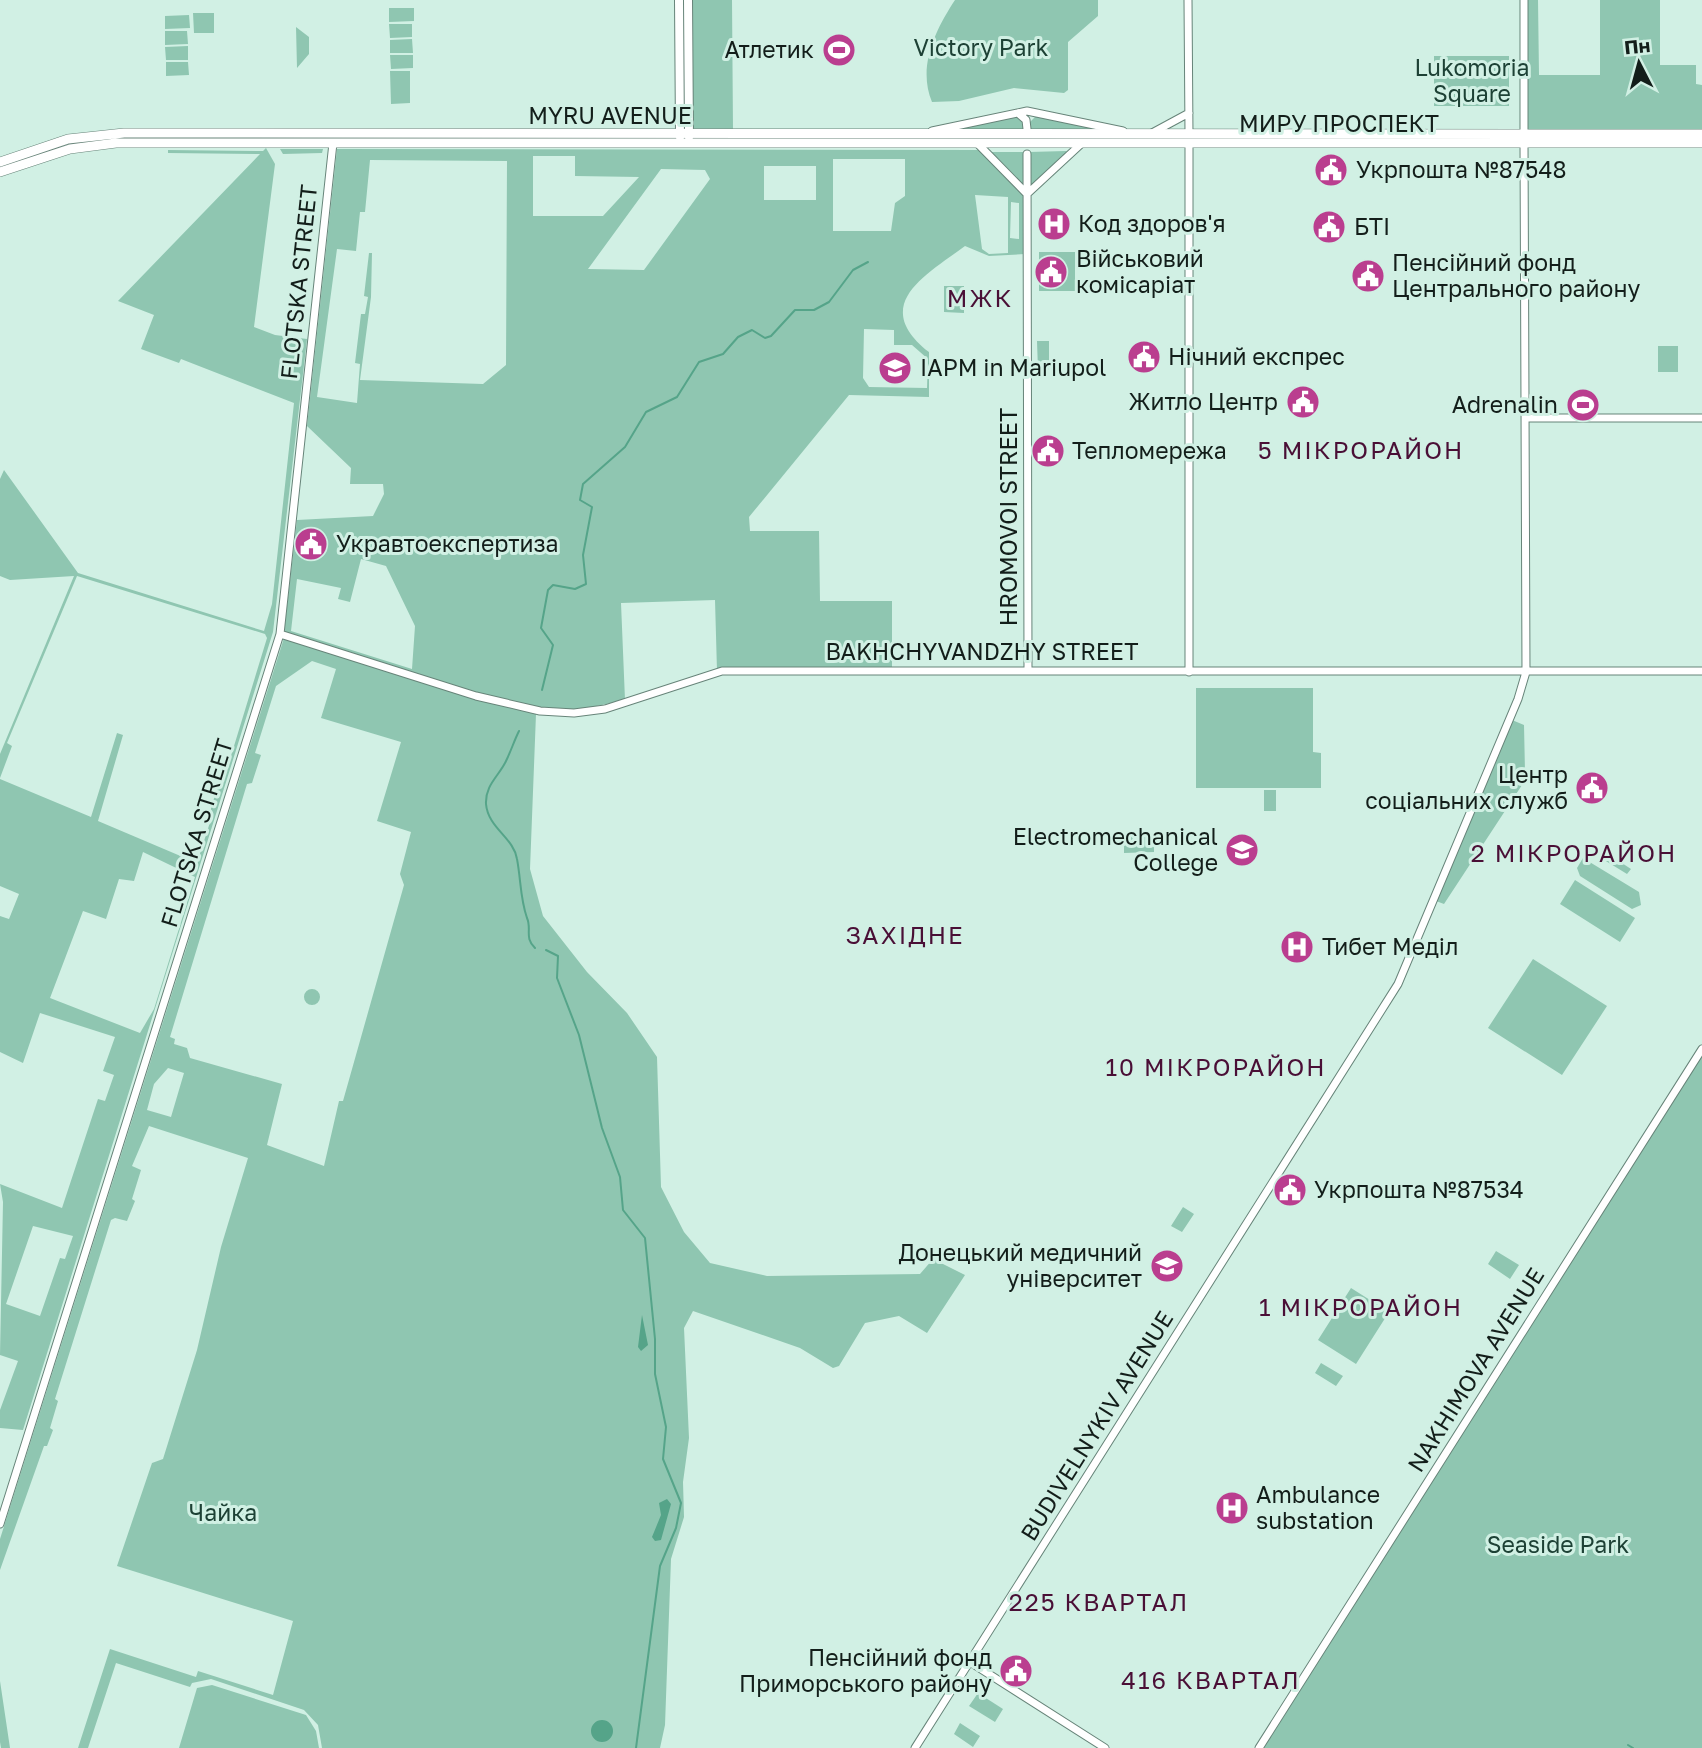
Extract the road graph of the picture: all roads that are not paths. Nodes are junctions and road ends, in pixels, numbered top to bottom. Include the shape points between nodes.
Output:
1 (680, 0) edge
2 (688, 0) edge
3 (1188, 0) edge
4 (1524, 0) edge
5 (1014, 113) junction
6 (1041, 113) junction
7 (1189, 113) junction
8 (1702, 134) edge
9 (915, 135) junction
10 (1144, 135) junction
11 (215, 139) junction
12 (334, 139) junction
13 (1189, 139) junction
14 (1524, 139) junction
15 (684, 140) junction
16 (746, 140) junction
17 (1702, 143) edge
18 (978, 144) junction
19 (1080, 144) junction
20 (1027, 153) dead end
21 (0, 162) edge
22 (0, 172) edge
23 (1027, 194) junction
24 (1525, 418) junction
25 (1702, 418) edge
26 (280, 634) junction
27 (1028, 671) junction
28 (1702, 671) edge
29 (1189, 672) junction
30 (1526, 672) junction
31 (1702, 1049) edge
32 (0, 1524) edge
33 (970, 1662) junction
34 (915, 1748) edge
35 (1105, 1748) edge
36 (1259, 1748) edge

1 - 15 main road
2 - 15 main road
3 - 7 street
4 - 14 street, BUDIVELNYKIV AVENUE
5 - 6 street
5 - 6 street via 1021,115 1027,126 1031,116
5 - 9 street
6 - 10 street
7 - 10 street
7 - 13 street
8 - 14 highway
9 - 10 highway, MYRU AVENUE
9 - 16 highway, MYRU AVENUE
10 - 13 highway, MYRU AVENUE
11 - 12 highway, MYRU AVENUE
11 - 21 highway, MYRU AVENUE via 85,136
11 - 22 highway, MYRU AVENUE via 94,144
12 - 15 highway, MYRU AVENUE
12 - 26 street, FLOTSKA STREET
13 - 14 highway, MYRU AVENUE
13 - 19 highway, MYRU AVENUE
13 - 29 street
14 - 17 highway
14 - 24 street, BUDIVELNYKIV AVENUE
15 - 16 highway, MYRU AVENUE
16 - 18 highway, MYRU AVENUE
18 - 19 highway, MYRU AVENUE
18 - 23 street
19 - 23 street
20 - 23 street, HROMOVOI STREET
23 - 27 street, HROMOVOI STREET
24 - 25 street
24 - 30 street, BUDIVELNYKIV AVENUE
26 - 27 street, BAKHCHYVANDZHY STREET via 487,699 573,713 605,709 722,671
26 - 32 street, FLOTSKA STREET
27 - 29 street, BAKHCHYVANDZHY STREET
28 - 30 street, BAKHCHYVANDZHY STREET
29 - 30 street, BAKHCHYVANDZHY STREET
30 - 33 street, BUDIVELNYKIV AVENUE via 1398,984
31 - 36 street, NAKHIMOVA AVENUE
33 - 34 street, BUDIVELNYKIV AVENUE
33 - 35 street

